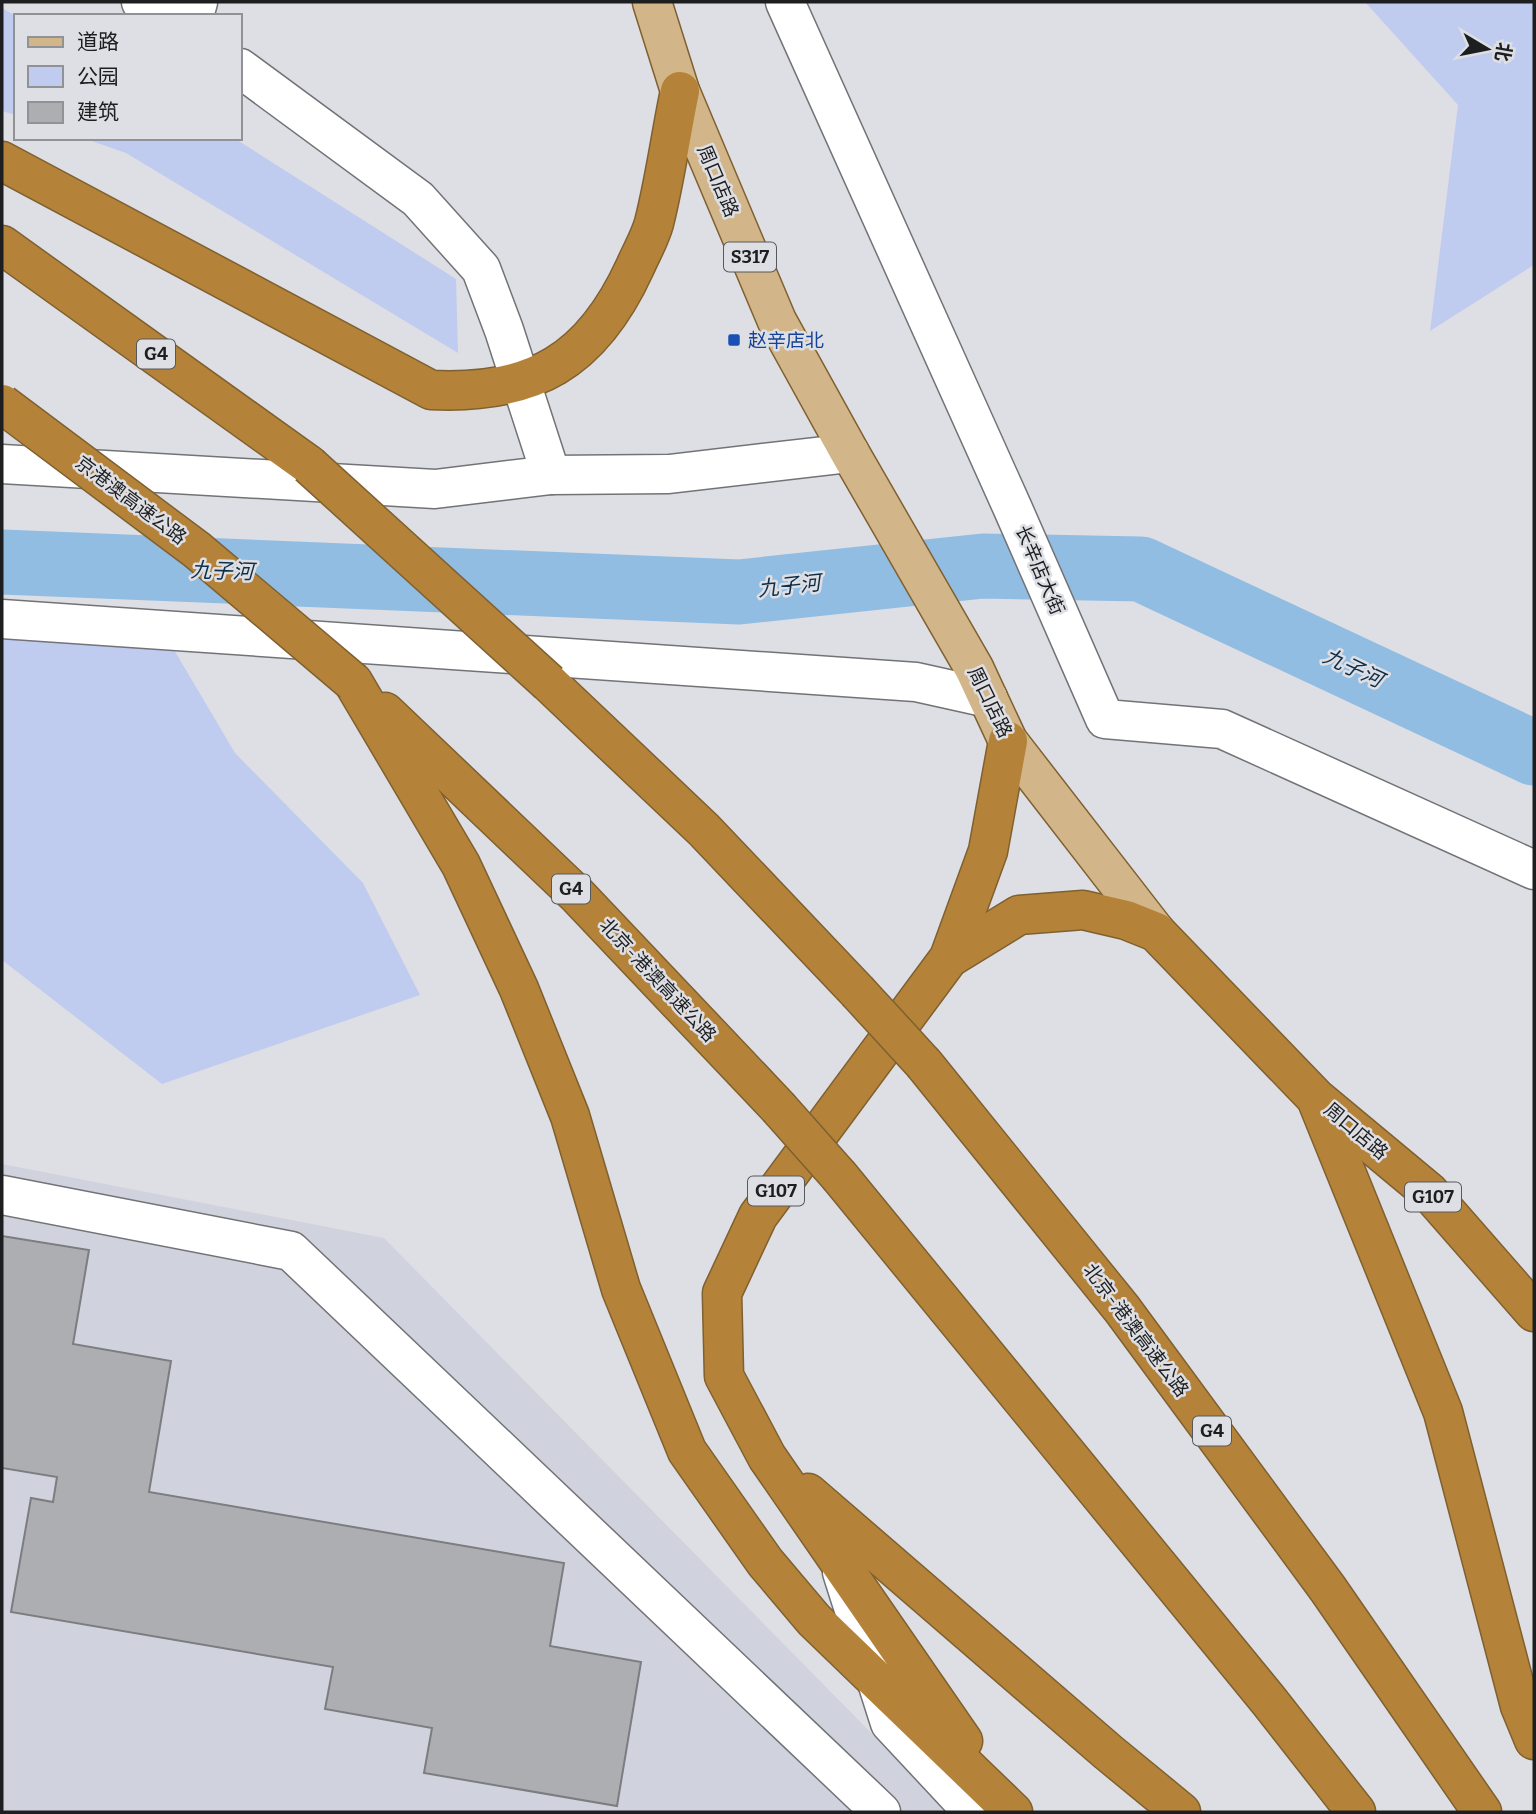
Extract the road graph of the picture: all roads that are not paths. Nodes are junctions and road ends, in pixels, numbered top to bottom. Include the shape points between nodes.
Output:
1 (141, 2) edge
2 (652, 2) edge
3 (785, 2) edge
4 (161, 14) edge
5 (242, 69) edge
6 (680, 91) junction
7 (2, 161) edge
8 (2, 244) edge
9 (2, 404) edge
10 (850, 453) junction
11 (2, 464) edge
12 (551, 475) junction
13 (2, 619) edge
14 (353, 682) junction
15 (981, 683) junction
16 (1008, 741) junction
17 (1534, 870) edge
18 (1156, 932) junction
19 (949, 958) junction
20 (1316, 1098) junction
21 (2, 1195) edge
22 (1534, 1311) edge
23 (767, 1457) junction
24 (839, 1560) junction
25 (876, 1680) junction
26 (1534, 1740) edge
27 (881, 1812) edge
28 (973, 1812) edge
29 (1013, 1812) edge
30 (1181, 1812) edge
31 (1356, 1812) edge
32 (1482, 1812) edge

1 - 4 street
2 - 6 main road, 周口店路 / S317
3 - 17 street, 长辛店大街 via 1104,719 1222,729
5 - 12 street via 418,199 481,269
6 - 7 highway via 653,225 620,299 584,345 550,370 512,384 467,392 431,390
6 - 10 main road, 周口店路 / S317 via 777,321
8 - 32 highway, 北京-港澳高速公路 / G4, bridge via 309,464 705,830 857,991 924,1064 1122,1309 1328,1589
9 - 14 highway, 京港澳高速公路 / G4, bridge via 197,550
10 - 12 street via 669,474
10 - 15 main road, 周口店路 / S317
11 - 12 street via 435,489
13 - 15 street
14 - 25 highway via 461,865 519,989 570,1116 621,1289 687,1451 765,1562 814,1620
14 - 31 highway, 北京-港澳高速公路 / G4, bridge via 577,895 778,1107 840,1177
15 - 16 main road, 周口店路
16 - 18 main road, 周口店路
16 - 19 highway via 988,851
18 - 19 highway, G107 via 1083,910 1019,915
18 - 20 highway, 周口店路 / G107
19 - 23 highway, G107 via 758,1216 722,1293 724,1376
20 - 22 highway, 周口店路 / G107 via 1429,1192
20 - 26 highway via 1443,1412 1520,1706
21 - 27 street via 292,1251
23 - 24 highway, G107
23 - 30 highway
24 - 25 street
24 - 29 highway, G107
25 - 28 street via 890,1723
25 - 29 highway

